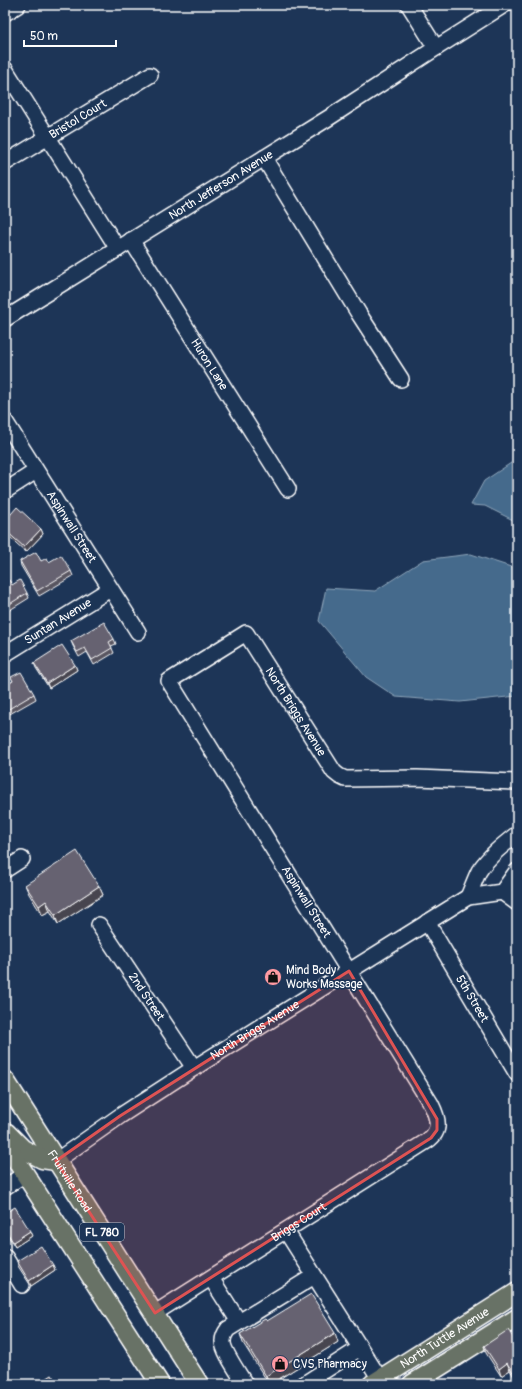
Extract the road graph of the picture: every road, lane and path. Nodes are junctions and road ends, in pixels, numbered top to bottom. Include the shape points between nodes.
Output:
1 (18, 5) edge
2 (409, 5) edge
3 (504, 5) edge
4 (5, 13) edge
5 (436, 48) junction
6 (5, 69) edge
7 (150, 75) dead end
8 (48, 137) junction
9 (264, 158) junction
10 (5, 163) edge
11 (131, 240) junction
12 (118, 249) junction
13 (5, 320) edge
14 (401, 379) dead end
15 (5, 421) edge
16 (36, 471) junction
17 (288, 489) dead end
18 (5, 490) edge
19 (110, 589) junction
20 (138, 632) dead end
21 (5, 654) edge
22 (169, 681) joint
23 (517, 782) edge
24 (517, 834) edge
25 (22, 859) dead end
26 (5, 870) edge
27 (517, 871) edge
28 (502, 892) junction
29 (468, 897) junction
30 (517, 904) edge
31 (427, 922) junction
32 (100, 926) dead end
33 (349, 971) junction
34 (194, 1068) junction
35 (517, 1074) edge
36 (5, 1080) edge
37 (437, 1126) joint
38 (5, 1132) edge
39 (5, 1143) edge
40 (56, 1160) junction
41 (25, 1174) junction
42 (5, 1187) edge
43 (286, 1231) junction
44 (5, 1257) edge
45 (314, 1276) junction
46 (212, 1278) junction
47 (22, 1285) dead end
48 (517, 1292) edge
49 (155, 1313) junction
50 (517, 1318) edge
51 (239, 1322) junction
52 (360, 1348) junction
53 (376, 1382) edge
54 (160, 1384) edge
55 (199, 1384) edge
56 (245, 1384) edge
57 (304, 1384) edge
58 (412, 1384) edge

1 - 4 street
2 - 5 street
3 - 5 street, North Jefferson Avenue
5 - 9 street, North Jefferson Avenue
6 - 8 street
7 - 8 street, Bristol Court
8 - 10 street, Bristol Court
8 - 12 street
9 - 11 street, North Jefferson Avenue
9 - 14 street
11 - 12 street, North Jefferson Avenue
11 - 17 street, Huron Lane
12 - 13 street, North Jefferson Avenue
15 - 16 street, Aspinwall Street
16 - 18 street
16 - 19 street, Aspinwall Street
19 - 20 street, Aspinwall Street
19 - 21 street, Suntan Avenue
22 - 23 street, North Briggs Avenue via 246,633 334,772 339,776
22 - 33 street, Aspinwall Street
24 - 29 street via 492,854 479,872
25 - 26 street
27 - 28 street
28 - 29 street, North Briggs Avenue
28 - 30 street
29 - 31 street, North Briggs Avenue
31 - 33 street, North Briggs Avenue
31 - 35 street, 5th Street
32 - 34 street, 2nd Street
33 - 34 street, North Briggs Avenue
33 - 37 street, Aspinwall Street via 431,1104
34 - 40 street, North Briggs Avenue
36 - 40 main road, Fruitville Road / FL 780
37 - 43 street, Briggs Court via 435,1135 431,1138
38 - 40 main road via 23,1149 42,1159
39 - 41 main road, FL 780
40 - 49 main road, Fruitville Road / FL 780
41 - 42 street
41 - 54 main road, FL 780
43 - 45 street
43 - 46 street, Briggs Court
44 - 47 street
45 - 51 street
45 - 52 street
46 - 49 street, Briggs Court
46 - 51 street
48 - 53 main road, North Tuttle Avenue
49 - 55 main road, Fruitville Road / FL 780
50 - 58 main road, North Tuttle Avenue
51 - 56 street via 228,1329 223,1344
52 - 53 street
52 - 57 street

